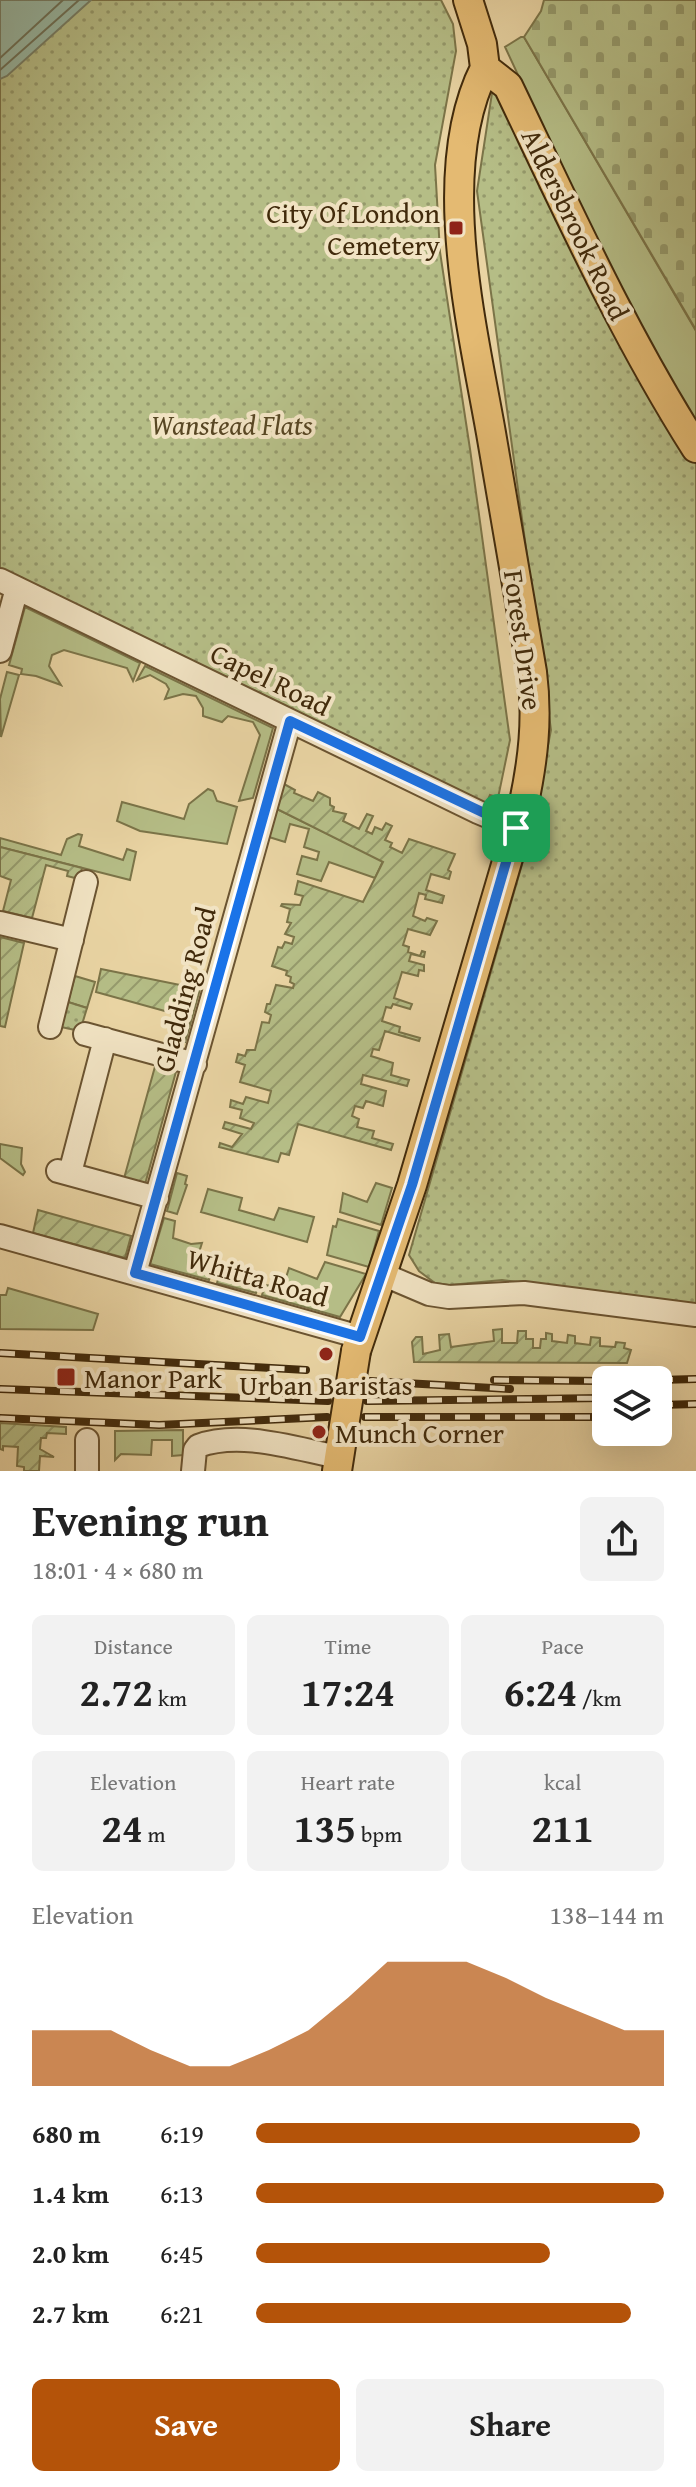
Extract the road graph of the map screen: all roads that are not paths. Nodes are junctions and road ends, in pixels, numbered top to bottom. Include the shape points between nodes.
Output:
1 (468, 0) edge
2 (485, 68) junction
3 (696, 448) edge
4 (9, 584) edge
5 (0, 651) edge
6 (290, 721) junction
7 (516, 828) junction
8 (86, 882) dead end
9 (0, 923) edge
10 (72, 940) junction
11 (50, 1027) dead end
12 (195, 1064) junction
13 (157, 1198) junction
14 (0, 1236) edge
15 (135, 1273) junction
16 (382, 1274) junction
17 (696, 1315) edge
18 (358, 1344) junction
19 (87, 1440) dead end
20 (338, 1464) edge
21 (87, 1471) edge
22 (193, 1471) edge

1 - 2 main road
2 - 3 main road, Aldersbrook Road via 508,86 656,385
2 - 7 main road, Forest Drive via 475,86 461,166 462,260 535,691 535,749
4 - 5 street
4 - 6 street, Capel Road
6 - 7 street, Capel Road
6 - 12 street, Gladding Road
7 - 16 main road, Forest Drive
8 - 10 street
9 - 10 street
10 - 11 street
12 - 13 street, Gladding Road
12 - 13 street via 95,1036 63,1172
13 - 15 street, Gladding Road
14 - 15 street, Whitta Road
15 - 18 street, Whitta Road
16 - 17 street via 449,1297 524,1293
16 - 18 main road, Forest Drive
18 - 20 main road, Forest Drive, bridge
19 - 21 street
20 - 22 street via 269,1442 221,1442 198,1446

